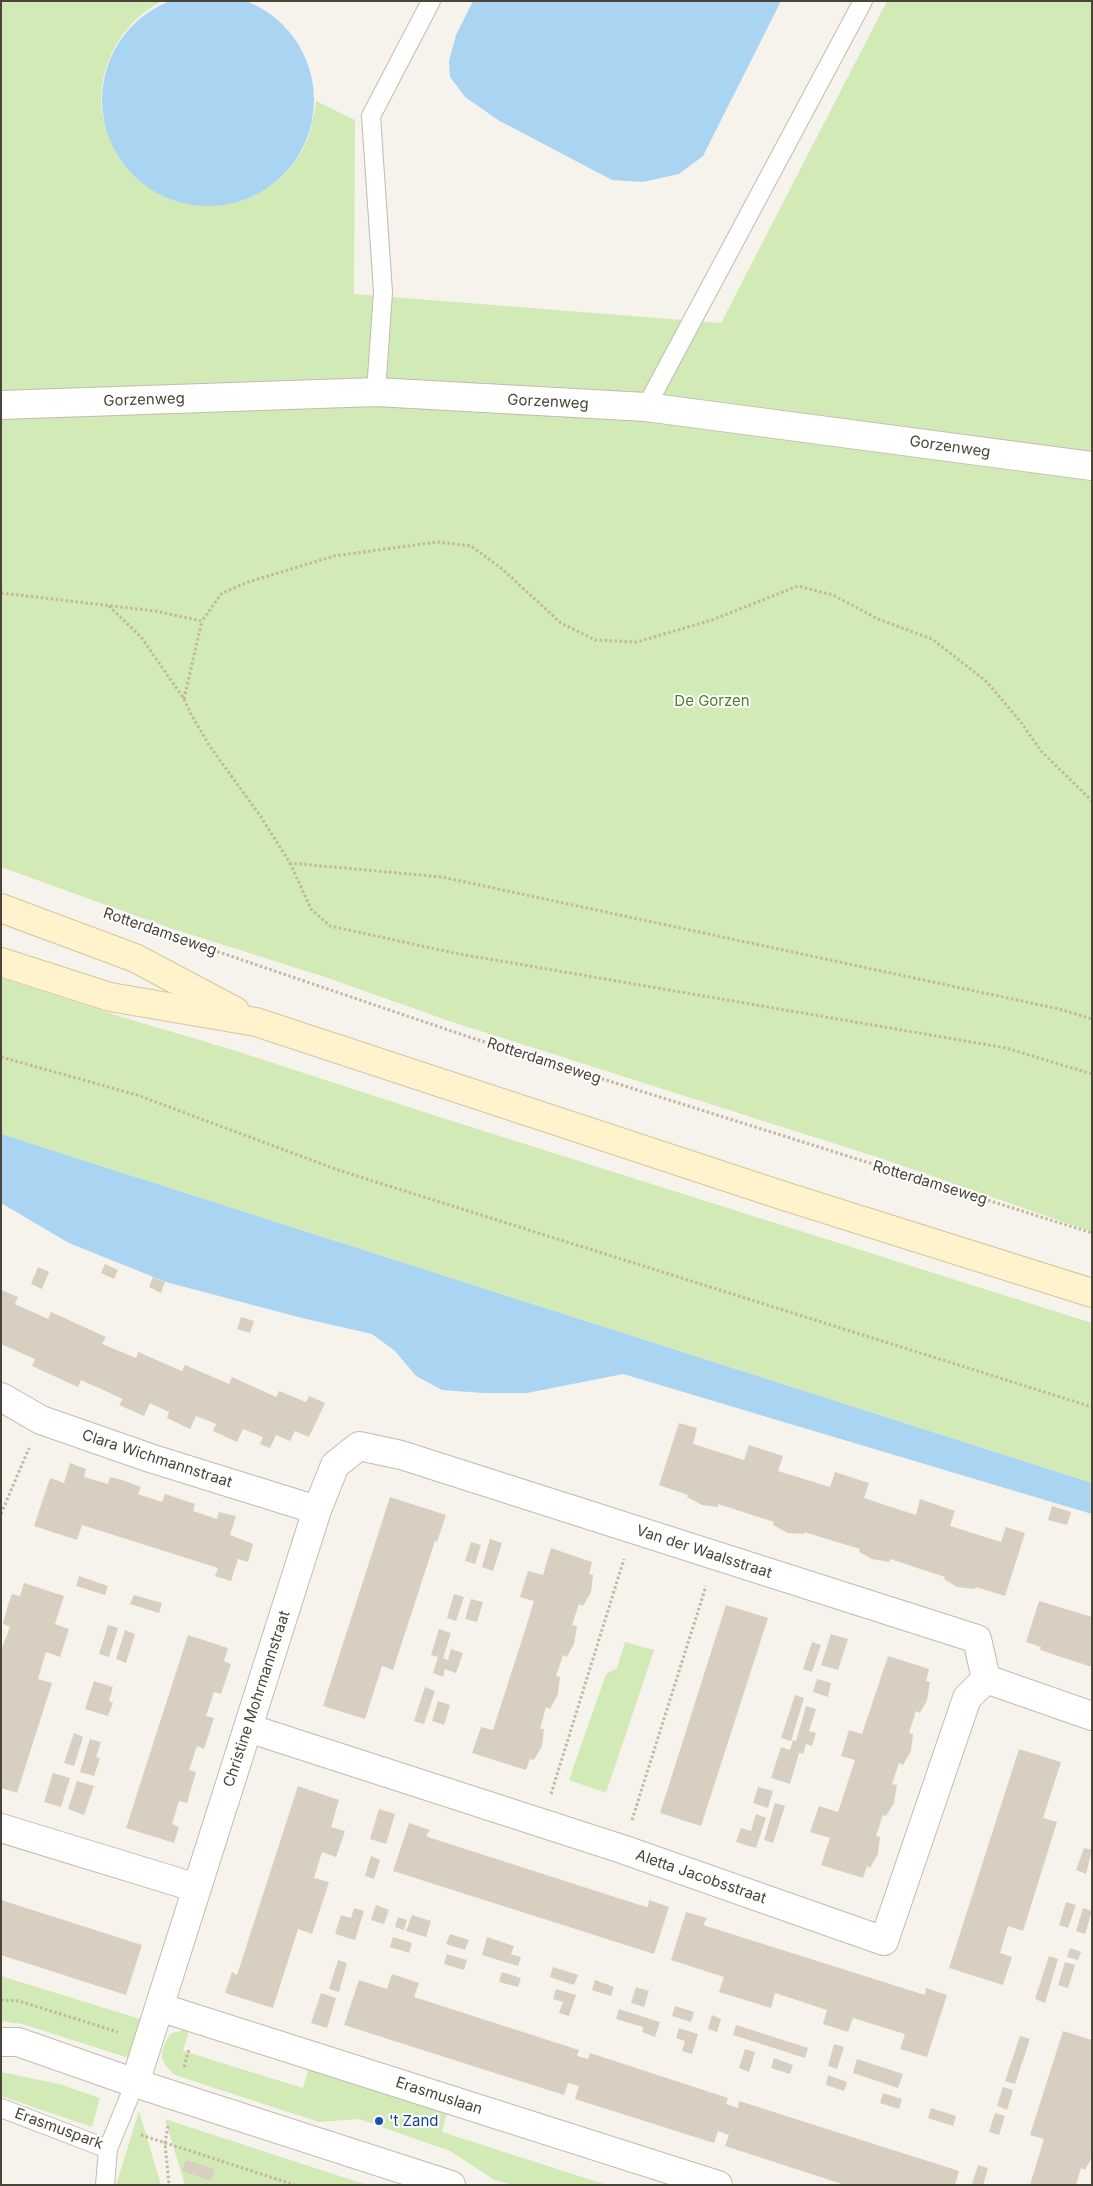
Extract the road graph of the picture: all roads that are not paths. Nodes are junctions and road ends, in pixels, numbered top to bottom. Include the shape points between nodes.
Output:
1 (431, 1) edge
2 (863, 1) edge
3 (376, 392) junction
4 (1, 405) edge
5 (646, 407) junction
6 (1092, 466) edge
7 (1, 908) edge
8 (1, 962) edge
9 (256, 1022) junction
10 (1092, 1293) edge
11 (1, 1396) edge
12 (317, 1510) junction
13 (986, 1679) junction
14 (1092, 1716) edge
15 (248, 1728) junction
16 (1, 1828) edge
17 (197, 1888) junction
18 (159, 2008) junction
19 (1, 2042) edge
20 (134, 2083) junction
21 (1, 2108) edge
22 (108, 2149) junction
23 (105, 2185) edge
24 (451, 2185) edge
25 (718, 2185) edge

1 - 3 lane via 371,116 383,292
2 - 5 lane
3 - 4 street, Gorzenweg
3 - 5 street, Gorzenweg
5 - 6 street, Gorzenweg
7 - 9 main road, Rotterdamseweg via 136,958
8 - 9 main road, Rotterdamseweg via 110,997
9 - 10 main road, Rotterdamseweg
11 - 12 street, Clara Wichmannstraat via 41,1420
12 - 13 street, Van der Waalsstraat via 336,1465 359,1446 401,1455 977,1639
12 - 15 street, Christine Mohrmannstraat
13 - 14 street
13 - 15 street, Aletta Jacobsstraat via 967,1698 884,1941 622,1850
15 - 17 street, Christine Mohrmannstraat
16 - 17 street
17 - 18 street, Christine Mohrmannstraat
18 - 20 street, Christine Mohrmannstraat
18 - 25 street, Erasmuslaan
19 - 20 street via 18,2042
20 - 22 lane, Erasmuspark
20 - 24 street
21 - 22 lane, Erasmuspark
22 - 23 lane

